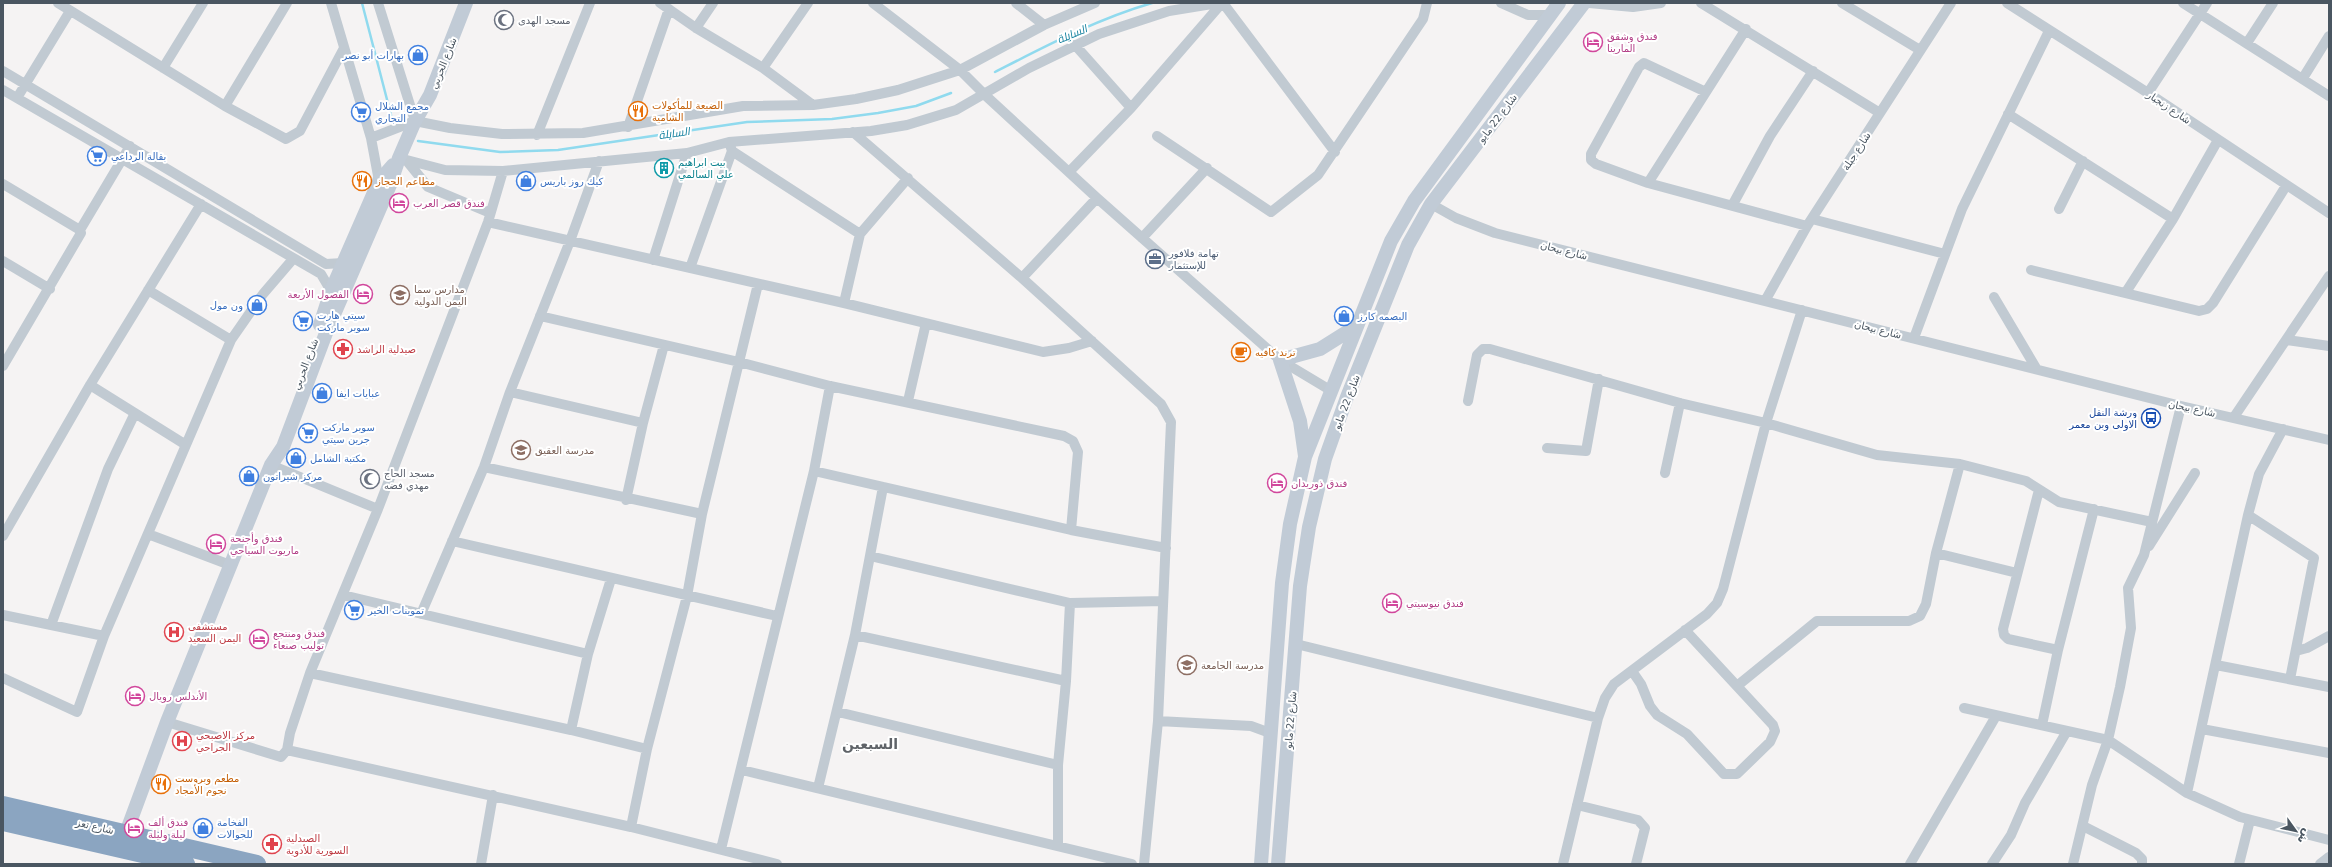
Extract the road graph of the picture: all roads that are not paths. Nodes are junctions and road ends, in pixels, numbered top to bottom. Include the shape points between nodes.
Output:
1 (58, 3) edge
2 (203, 3) edge
3 (287, 3) edge
4 (331, 3) edge
5 (378, 3) edge
6 (458, 3) edge
7 (466, 3) edge
8 (590, 3) edge
9 (713, 3) edge
10 (808, 3) edge
11 (873, 3) edge
12 (1016, 3) edge
13 (1095, 3) edge
14 (1218, 3) edge
15 (1223, 3) edge
16 (1427, 3) edge
17 (1500, 3) edge
18 (1559, 3) edge
19 (1584, 3) edge
20 (1589, 3) edge
21 (1661, 3) edge
22 (1701, 3) edge
23 (1842, 3) edge
24 (1951, 3) edge
25 (2007, 3) edge
26 (2183, 3) edge
27 (2207, 3) edge
28 (2273, 3) edge
29 (664, 6) edge
30 (1027, 6) edge
31 (70, 11) junction
32 (2199, 14) junction
33 (1549, 15) junction
34 (1044, 25) junction
35 (696, 28) junction
36 (1746, 29) junction
37 (2049, 31) junction
38 (2329, 36) edge
39 (2247, 43) junction
40 (1075, 44) junction
41 (344, 48) junction
42 (1920, 50) junction
43 (163, 68) junction
44 (763, 68) junction
45 (960, 70) junction
46 (3, 71) edge
47 (1813, 71) junction
48 (2303, 78) junction
49 (25, 85) junction
50 (3, 90) edge
51 (1706, 92) junction
52 (2148, 92) junction
53 (985, 95) junction
54 (2329, 96) edge
55 (17, 98) junction
56 (813, 104) junction
57 (225, 106) junction
58 (1131, 108) junction
59 (1880, 113) junction
60 (2008, 114) junction
61 (415, 121) junction
62 (628, 127) junction
63 (853, 132) junction
64 (537, 135) junction
65 (1158, 136) dead end
66 (371, 138) junction
67 (2218, 140) junction
68 (130, 146) junction
69 (731, 146) junction
70 (1335, 152) junction
71 (687, 153) junction
72 (122, 159) junction
73 (403, 160) junction
74 (2083, 160) junction
75 (599, 161) junction
76 (1207, 168) junction
77 (503, 171) junction
78 (1070, 171) junction
79 (908, 178) junction
80 (380, 181) junction
81 (1648, 183) junction
82 (3, 184) edge
83 (2286, 186) junction
84 (1097, 198) junction
85 (201, 204) junction
86 (1432, 204) junction
87 (1733, 204) junction
88 (2059, 209) dead end
89 (2329, 213) edge
90 (489, 217) junction
91 (2173, 219) junction
92 (1810, 223) junction
93 (80, 230) junction
94 (860, 234) junction
95 (1142, 238) junction
96 (570, 241) junction
97 (1945, 254) junction
98 (293, 259) junction
99 (653, 260) junction
100 (3, 261) edge
101 (326, 264) junction
102 (343, 264) junction
103 (690, 268) junction
104 (2031, 270) dead end
105 (321, 274) junction
106 (2329, 276) edge
107 (1022, 278) junction
108 (758, 284) junction
109 (50, 289) junction
110 (148, 290) junction
111 (330, 291) junction
112 (2126, 292) junction
113 (1994, 297) dead end
114 (1765, 301) junction
115 (844, 303) junction
116 (1802, 310) junction
117 (540, 316) junction
118 (926, 323) junction
119 (1356, 327) junction
120 (1914, 338) junction
121 (231, 340) junction
122 (2287, 340) junction
123 (1092, 341) junction
124 (664, 345) junction
125 (2329, 346) edge
126 (1280, 360) junction
127 (739, 362) junction
128 (3, 366) edge
129 (2036, 368) junction
130 (1599, 379) junction
131 (90, 385) junction
132 (830, 386) junction
133 (1330, 390) junction
134 (510, 392) junction
135 (1347, 397) junction
136 (908, 401) junction
137 (1468, 401) dead end
138 (1680, 403) junction
139 (2181, 406) junction
140 (135, 413) junction
141 (2234, 417) junction
142 (1766, 423) junction
143 (642, 424) junction
144 (2283, 429) junction
145 (2329, 440) edge
146 (186, 445) junction
147 (1547, 448) dead end
148 (1305, 456) junction
149 (1960, 464) junction
150 (271, 465) junction
151 (484, 467) junction
152 (814, 471) junction
153 (1665, 473) dead end
154 (2195, 474) dead end
155 (883, 487) junction
156 (2039, 490) junction
157 (626, 500) junction
158 (378, 509) junction
159 (2094, 509) junction
160 (702, 514) junction
161 (2248, 515) junction
162 (2152, 522) junction
163 (1071, 530) junction
164 (148, 534) junction
165 (3, 536) edge
166 (452, 541) junction
167 (1166, 548) junction
168 (1936, 553) junction
169 (2144, 554) junction
170 (870, 556) junction
171 (230, 565) junction
172 (2017, 573) junction
173 (611, 579) junction
174 (343, 595) junction
175 (687, 596) junction
176 (1163, 601) junction
177 (1070, 603) junction
178 (420, 614) junction
179 (3, 615) edge
180 (777, 616) junction
181 (51, 625) junction
182 (1685, 630) junction
183 (104, 636) junction
184 (855, 636) junction
185 (2329, 636) edge
186 (1296, 644) junction
187 (2058, 650) junction
188 (2296, 651) junction
189 (588, 654) junction
190 (2216, 664) junction
191 (1632, 671) junction
192 (310, 673) junction
193 (3, 678) edge
194 (2290, 679) junction
195 (1066, 681) junction
196 (1737, 686) junction
197 (2329, 687) edge
198 (1964, 708) dead end
199 (838, 712) junction
200 (1996, 716) junction
201 (1598, 718) junction
202 (1158, 721) junction
203 (167, 722) junction
204 (2042, 725) junction
205 (2202, 729) junction
206 (571, 730) junction
207 (2067, 731) junction
208 (1270, 732) junction
209 (1289, 734) junction
210 (2108, 740) junction
211 (647, 749) junction
212 (287, 750) junction
213 (2329, 753) edge
214 (1058, 765) junction
215 (742, 770) junction
216 (818, 788) junction
217 (2187, 793) junction
218 (493, 795) junction
219 (3, 805) edge
220 (1577, 805) junction
221 (2250, 820) junction
222 (3, 822) edge
223 (2083, 826) junction
224 (631, 827) junction
225 (121, 832) junction
226 (2329, 840) edge
227 (1058, 845) junction
228 (721, 849) junction
229 (2329, 857) edge
230 (186, 864) edge
231 (257, 864) edge
232 (481, 864) edge
233 (777, 864) edge
234 (1132, 864) edge
235 (1144, 864) edge
236 (1261, 864) edge
237 (1278, 864) edge
238 (1563, 864) edge
239 (1636, 864) edge
240 (1910, 864) edge
241 (1992, 864) edge
242 (2073, 864) edge
243 (2142, 864) edge
244 (2239, 864) edge
245 (2320, 864) edge

1 - 31 street
2 - 43 street
3 - 57 street
4 - 41 street
5 - 61 street
6 - 61 main road, شارع الحربي via 423,93
7 - 61 main road, شارع الحربي via 430,96
8 - 64 street
9 - 35 street
10 - 44 street
11 - 45 street
12 - 30 street
13 - 34 street
14 - 40 street via 1147,17
15 - 58 street
15 - 70 street
16 - 70 street via 1423,19
17 - 33 street via 1528,15
18 - 33 main road, شارع 22 مايو
19 - 33 main road
19 - 86 main road, شارع 22 مايو
20 - 21 street via 1633,7
22 - 36 street
23 - 42 street
24 - 42 street, شارع جبلة
25 - 37 street, شارع زنجبار
26 - 32 street
27 - 32 street
28 - 39 street
29 - 35 street
29 - 62 street
30 - 34 street
31 - 43 street
31 - 49 street
32 - 39 street
32 - 52 street
33 - 119 main road, شارع 22 مايو via 1414,201 1391,241
34 - 45 street
35 - 44 street
36 - 47 street
36 - 51 street
37 - 52 street, شارع زنجبار
37 - 60 street
38 - 48 street
39 - 48 street
40 - 53 street
40 - 58 street
41 - 57 street via 300,131 291,138 279,137
41 - 66 street
42 - 59 street, شارع جبلة
43 - 57 street
44 - 56 street
45 - 53 street
45 - 56 street via 877,95
46 - 49 street
47 - 59 street
47 - 87 street via 1770,136
48 - 54 street
49 - 55 street
49 - 68 street
50 - 55 street
51 - 81 street
51 - 81 street via 1648,64 1644,63 1639,67 1591,154 1591,160
52 - 67 street, شارع زنجبار
53 - 63 street via 956,110 924,121
53 - 78 street
55 - 72 street
56 - 62 street via 743,106
58 - 78 street
59 - 92 street, شارع جبلة
60 - 74 street
60 - 97 street via 1962,209
61 - 64 street via 485,133
61 - 66 street
61 - 73 main road, شارع الحربي
62 - 64 street via 583,133
63 - 69 street
63 - 79 street
65 - 76 street
66 - 80 street
67 - 83 street, شارع زنجبار
67 - 91 street
68 - 72 street
68 - 101 street
69 - 71 street
69 - 94 street
69 - 103 street
70 - 76 street via 1318,175 1272,212
71 - 75 street
71 - 99 street
72 - 85 street
72 - 93 street
73 - 77 street via 445,170
73 - 80 main road, شارع الحربي
73 - 90 street via 428,187
73 - 150 main road, شارع الحربي via 326,333 283,447
74 - 88 street
74 - 91 street
75 - 77 street
75 - 96 street
76 - 95 street
77 - 90 street
78 - 84 street
79 - 94 street
79 - 107 street
80 - 102 main road, شارع الحربي
81 - 87 street
82 - 93 street
83 - 89 street, شارع زنجبار
83 - 112 street via 2207,309 2198,311
84 - 95 street
84 - 107 street
85 - 98 street
85 - 110 street
86 - 114 street, شارع بيحان via 1456,218 1495,233
86 - 135 main road, شارع 22 مايو via 1408,245
87 - 92 street
90 - 96 street
90 - 158 street
91 - 112 street
92 - 97 street
92 - 114 street, شارع جبلة
93 - 109 street via 81,233
94 - 115 street
95 - 126 street
96 - 99 street
96 - 117 street
97 - 120 street
98 - 105 street
98 - 121 street
99 - 103 street
100 - 109 street
101 - 102 street
101 - 105 street via 327,268
102 - 111 main road, شارع الحربي
103 - 108 street
104 - 112 street
105 - 111 street
106 - 122 street
107 - 123 street
108 - 115 street
108 - 127 street
109 - 128 street
110 - 121 street
110 - 131 street
111 - 150 main road, شارع الحربي via 274,444
113 - 129 street
114 - 116 street, شارع بيحان
115 - 118 street
116 - 120 street, شارع بيحان
116 - 142 street
117 - 124 street
117 - 134 street
118 - 123 street via 1043,352
118 - 136 street
119 - 126 main road via 1320,349
119 - 133 main road, شارع 22 مايو
120 - 129 street, شارع بيحان
121 - 146 street
122 - 125 street
122 - 141 street
123 - 167 street via 1161,404 1171,422
124 - 127 street
124 - 143 street
126 - 133 street
126 - 148 main road via 1300,421
127 - 132 street
127 - 160 street
129 - 139 street, شارع بيحان
130 - 137 street via 1483,349 1476,355
130 - 138 street
130 - 147 street via 1586,451
131 - 140 street
131 - 165 street
132 - 136 street
132 - 152 street
133 - 135 main road
133 - 148 main road, شارع 22 مايو
134 - 143 street
134 - 151 street
135 - 186 main road, شارع 22 مايو via 1325,459 1309,527 1300,586
136 - 163 street via 1064,436 1073,442 1078,452
138 - 142 street
138 - 153 street
139 - 141 street, شارع بيحان
139 - 162 street
140 - 146 street
140 - 181 street via 108,469
141 - 144 street, شارع بيحان
142 - 149 street via 1877,455
142 - 182 street via 1723,589 1707,614
143 - 157 street
144 - 145 street, شارع بيحان
144 - 161 street via 2259,474
146 - 164 street
148 - 208 main road, شارع 22 مايو via 1290,524 1282,583
149 - 156 street via 2026,481
149 - 168 street
150 - 158 street
150 - 171 main road, شارع الحربي
151 - 157 street
151 - 166 street
152 - 155 street
152 - 180 street
154 - 169 street
155 - 163 street
155 - 170 street
156 - 159 street via 2059,502
156 - 172 street
157 - 160 street
158 - 174 street
159 - 162 street
159 - 187 street
160 - 175 street
161 - 188 street via 2314,558
161 - 190 street
162 - 169 street
163 - 167 street
164 - 171 street
164 - 183 street
166 - 173 street
166 - 178 street
167 - 176 street
168 - 172 street
168 - 196 street via 1926,604 1920,616 1909,621 1817,621
169 - 210 street via 2128,588 2131,628
170 - 177 street
170 - 184 street
171 - 203 main road, شارع الحربي
172 - 187 street via 2003,629 2004,635 2008,639
173 - 175 street
173 - 189 street
174 - 178 street
174 - 192 street
175 - 180 street
175 - 211 street
176 - 177 street
176 - 202 street
177 - 195 street
178 - 189 street
179 - 181 street
180 - 215 street
181 - 183 street
182 - 191 street
182 - 196 street
183 - 193 street via 77,712
184 - 195 street
184 - 199 street
185 - 188 street
186 - 201 street
186 - 209 main road, شارع 22 مايو
187 - 204 street
188 - 194 street
189 - 206 street
190 - 194 street
190 - 205 street
191 - 196 street via 1657,715 1687,734 1719,770 1730,776 1737,774 1770,742 1775,731 1773,725
191 - 201 street via 1614,684 1605,698
192 - 206 street
192 - 212 street
194 - 197 street
195 - 214 street
198 - 200 street
199 - 214 street
199 - 216 street
200 - 204 street
200 - 240 street
201 - 220 street
202 - 208 street via 1251,726
202 - 235 street
203 - 212 street via 281,757
203 - 225 main road, شارع الحربي
204 - 207 street
205 - 213 street
205 - 217 street
206 - 211 street
207 - 210 street
207 - 241 street via 2025,803 2011,835
208 - 209 main road
208 - 236 main road, شارع 22 مايو
209 - 237 main road, شارع 22 مايو
210 - 217 street
210 - 223 street via 2092,785
211 - 224 street
212 - 218 street
214 - 227 street
215 - 216 street
215 - 228 street
216 - 227 street
217 - 221 street
218 - 224 street
218 - 232 street
219 - 225 highway, شارع تعز
220 - 238 street
220 - 239 street via 1638,820 1645,828
221 - 226 street
221 - 244 street
222 - 230 highway, شارع تعز
223 - 242 street
223 - 243 street via 2136,853 2142,859
224 - 228 street
225 - 231 highway, شارع تعز
227 - 234 street
228 - 233 street
229 - 245 street

